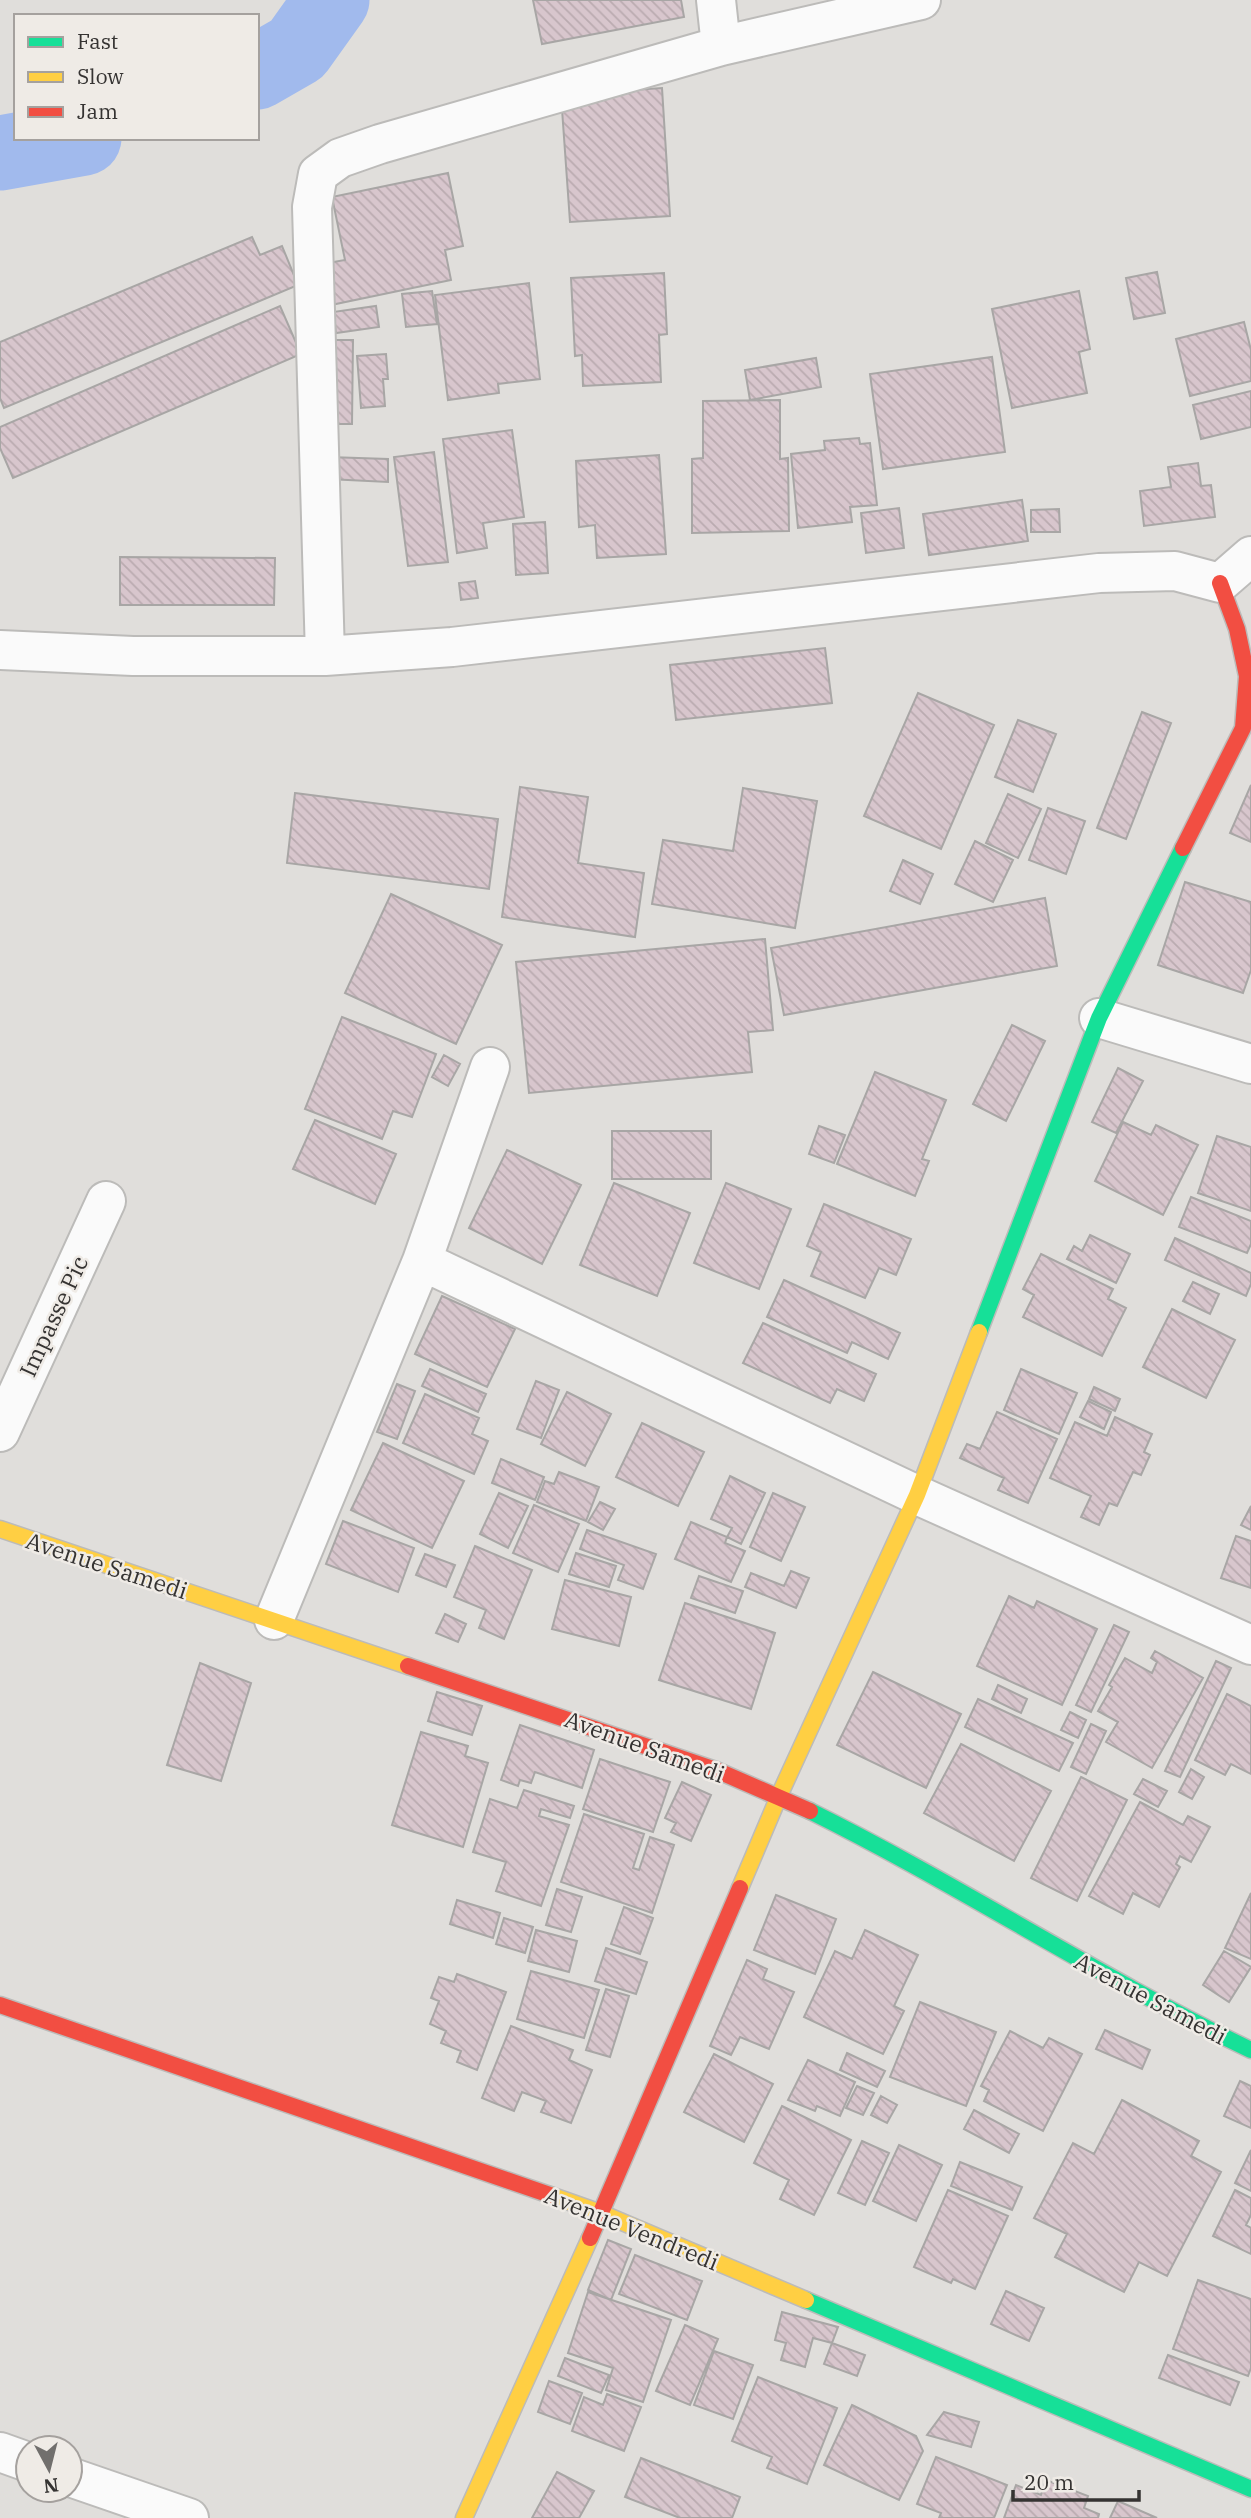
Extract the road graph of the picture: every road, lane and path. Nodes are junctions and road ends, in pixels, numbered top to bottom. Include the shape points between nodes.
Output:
1 (716, 0) edge
2 (921, 0) edge
3 (721, 46) junction
4 (1251, 556) edge
5 (1220, 583) junction
6 (0, 650) edge
7 (325, 656) junction
8 (1099, 1018) junction
9 (1251, 1064) edge
10 (490, 1067) dead end
11 (106, 1201) dead end
12 (422, 1261) junction
13 (0, 1432) edge
14 (917, 1495) junction
15 (0, 1529) edge
16 (274, 1620) junction
17 (1251, 1646) edge
18 (779, 1796) junction
19 (0, 2005) edge
20 (1251, 2050) edge
21 (601, 2213) junction
22 (84, 2482) edge
23 (1251, 2489) edge
24 (189, 2518) edge
25 (464, 2518) edge

1 - 3 street
2 - 3 street
3 - 7 street via 380,144 340,158 318,174 312,207
4 - 5 street
5 - 7 street via 1175,570 1099,573 452,647
5 - 8 street via 1237,629 1247,676 1243,728
6 - 7 street via 133,656
8 - 9 street
8 - 14 street
10 - 12 street
11 - 13 street, Impasse Pic
12 - 14 street
12 - 16 street
14 - 17 street
14 - 18 street
15 - 16 street, Avenue Samedi
16 - 18 street, Avenue Samedi via 687,1758
18 - 20 street, Avenue Samedi via 843,1827 1172,2013
18 - 21 street
19 - 21 street, Avenue Vendredi
21 - 23 street, Avenue Vendredi
21 - 25 street
22 - 24 street

